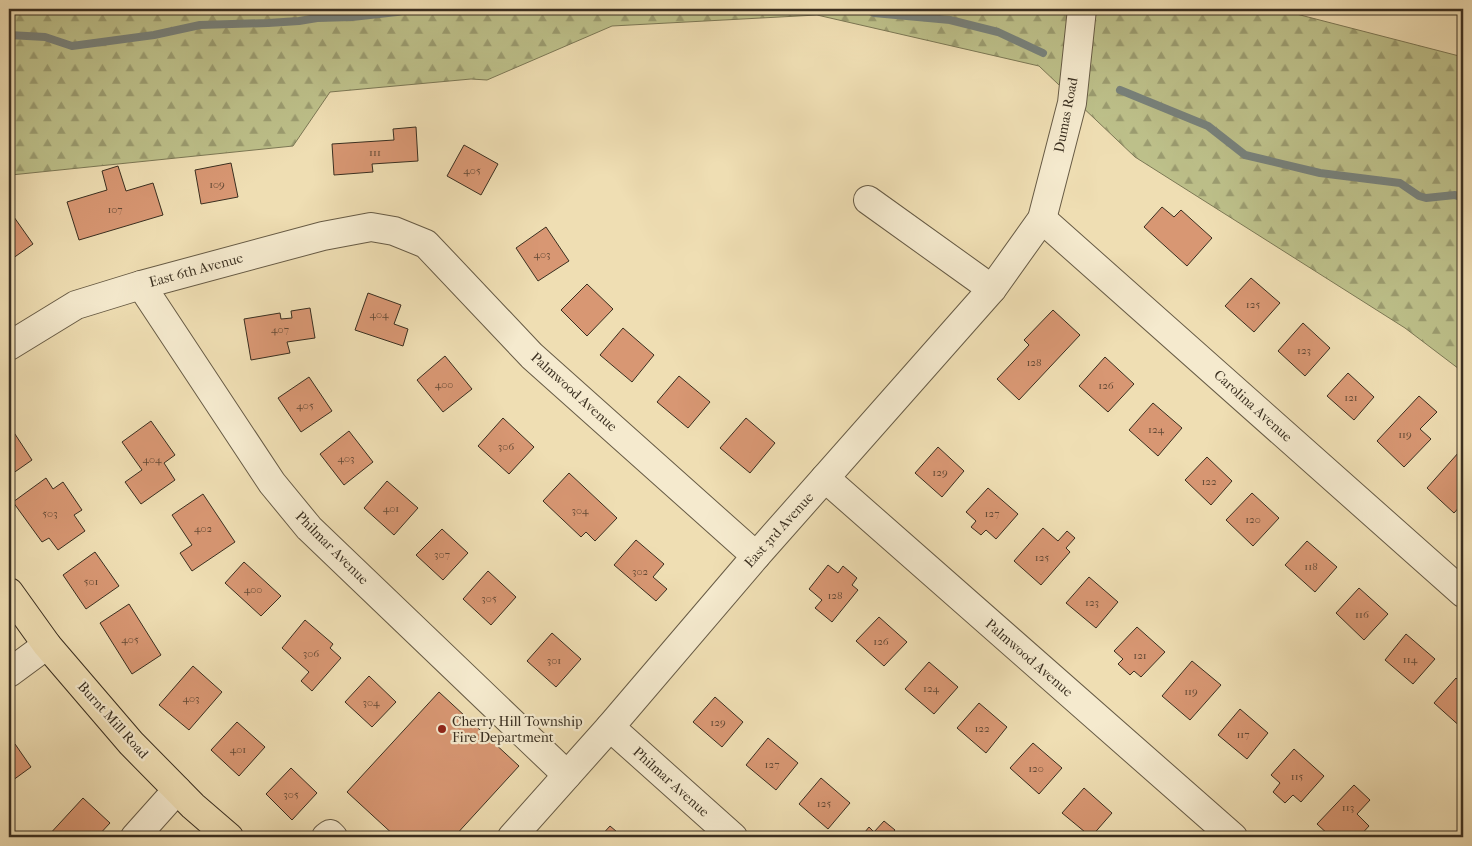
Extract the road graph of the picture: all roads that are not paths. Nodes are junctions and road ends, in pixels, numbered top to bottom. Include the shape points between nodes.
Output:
1 (1082, 9) edge
2 (868, 200) dead end
3 (1042, 219) junction
4 (394, 231) joint
5 (141, 284) junction
6 (992, 289) junction
7 (9, 346) edge
8 (825, 478) junction
9 (756, 556) junction
10 (9, 592) edge
11 (1463, 593) edge
12 (47, 645) junction
13 (9, 673) edge
14 (610, 727) junction
15 (567, 775) junction
16 (177, 790) junction
17 (135, 837) edge
18 (229, 837) edge
19 (326, 837) edge
20 (333, 837) edge
21 (512, 837) edge
22 (733, 837) edge
23 (1233, 837) edge

1 - 3 street, Dumas Road via 1072,103
2 - 6 street
3 - 6 street, East 3rd Avenue
3 - 11 street, Carolina Avenue
4 - 5 street, East 6th Avenue via 371,227 323,236
4 - 9 street, Palmwood Avenue via 426,244 532,356
5 - 7 street, East 6th Avenue via 76,305
5 - 15 street, Philmar Avenue via 272,483 310,528
6 - 8 street, East 3rd Avenue
8 - 9 street, East 3rd Avenue
8 - 23 street, Palmwood Avenue
9 - 14 street, East 3rd Avenue
10 - 12 main road, Burnt Mill Road
12 - 13 street
12 - 16 main road, Burnt Mill Road via 131,743
14 - 15 street, East 3rd Avenue
14 - 22 street, Philmar Avenue
15 - 21 street, East 3rd Avenue
16 - 17 street
16 - 18 main road, Burnt Mill Road
19 - 20 street via 330,834

